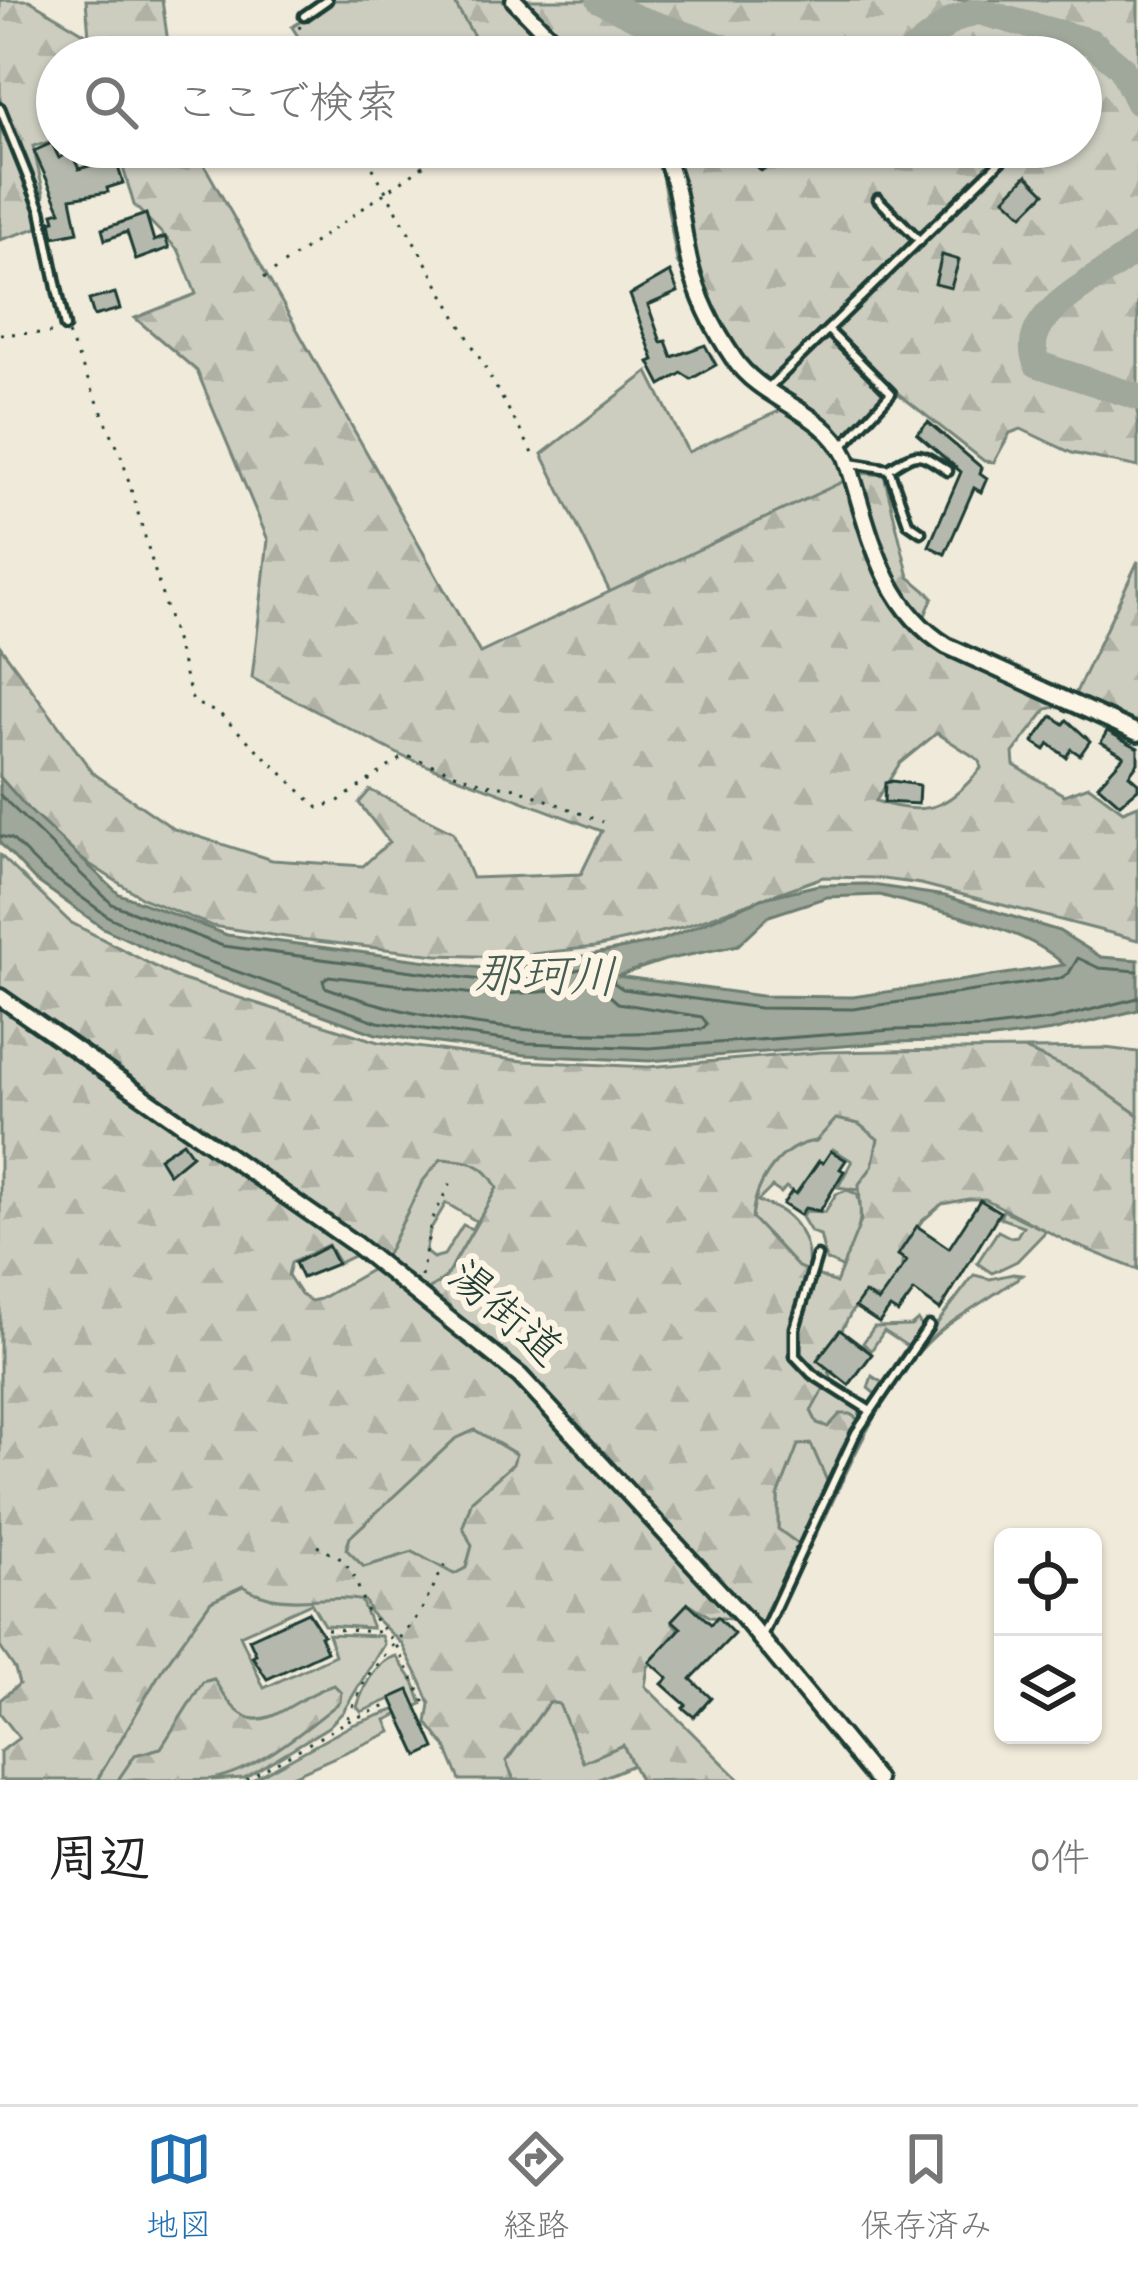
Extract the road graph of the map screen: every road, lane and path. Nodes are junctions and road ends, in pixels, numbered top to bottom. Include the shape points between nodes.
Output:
1 (328, 0) edge
2 (514, 0) edge
3 (304, 16) joint
4 (304, 36) edge
5 (549, 36) edge
6 (0, 108) edge
7 (372, 168) edge
8 (419, 168) edge
9 (667, 168) edge
10 (995, 168) edge
11 (385, 191) junction
12 (878, 199) dead end
13 (920, 241) junction
14 (264, 278) dead end
15 (66, 330) junction
16 (828, 330) junction
17 (0, 334) edge
18 (767, 389) junction
19 (534, 454) dead end
20 (844, 455) junction
21 (889, 470) junction
22 (948, 471) dead end
23 (921, 532) dead end
24 (1138, 733) edge
25 (602, 822) dead end
26 (0, 997) edge
27 (453, 1178) dead end
28 (817, 1256) dead end
29 (413, 1288) junction
30 (929, 1327) dead end
31 (869, 1410) junction
32 (317, 1546) dead end
33 (448, 1558) dead end
34 (327, 1629) dead end
35 (383, 1632) junction
36 (761, 1639) junction
37 (395, 1643) junction
38 (389, 1705) dead end
39 (426, 1705) dead end
40 (346, 1722) junction
41 (246, 1780) edge
42 (877, 1780) edge

1 - 3 lane
2 - 5 street
3 - 4 path via 298,20
6 - 15 lane via 40,210
7 - 11 path
8 - 11 path
9 - 18 street via 700,294 736,362
10 - 13 lane
11 - 14 path
11 - 19 path
12 - 13 lane
13 - 16 lane
15 - 17 path
15 - 25 path via 122,458 193,702 220,714 318,808 412,757
16 - 18 lane
16 - 20 lane via 890,393
18 - 20 street via 818,422
20 - 21 lane
20 - 24 street via 883,572 919,629
21 - 22 lane via 921,452
21 - 23 lane via 908,523
26 - 29 street, 湯街道
27 - 29 path
28 - 31 lane via 795,1328 795,1356
29 - 36 street, 湯街道 via 533,1388
30 - 31 lane
31 - 36 lane
32 - 35 path via 343,1560
33 - 37 path via 421,1613
34 - 35 path
35 - 37 path
36 - 42 street, 湯街道
37 - 39 path
37 - 40 path via 366,1678
38 - 40 path
40 - 41 path

